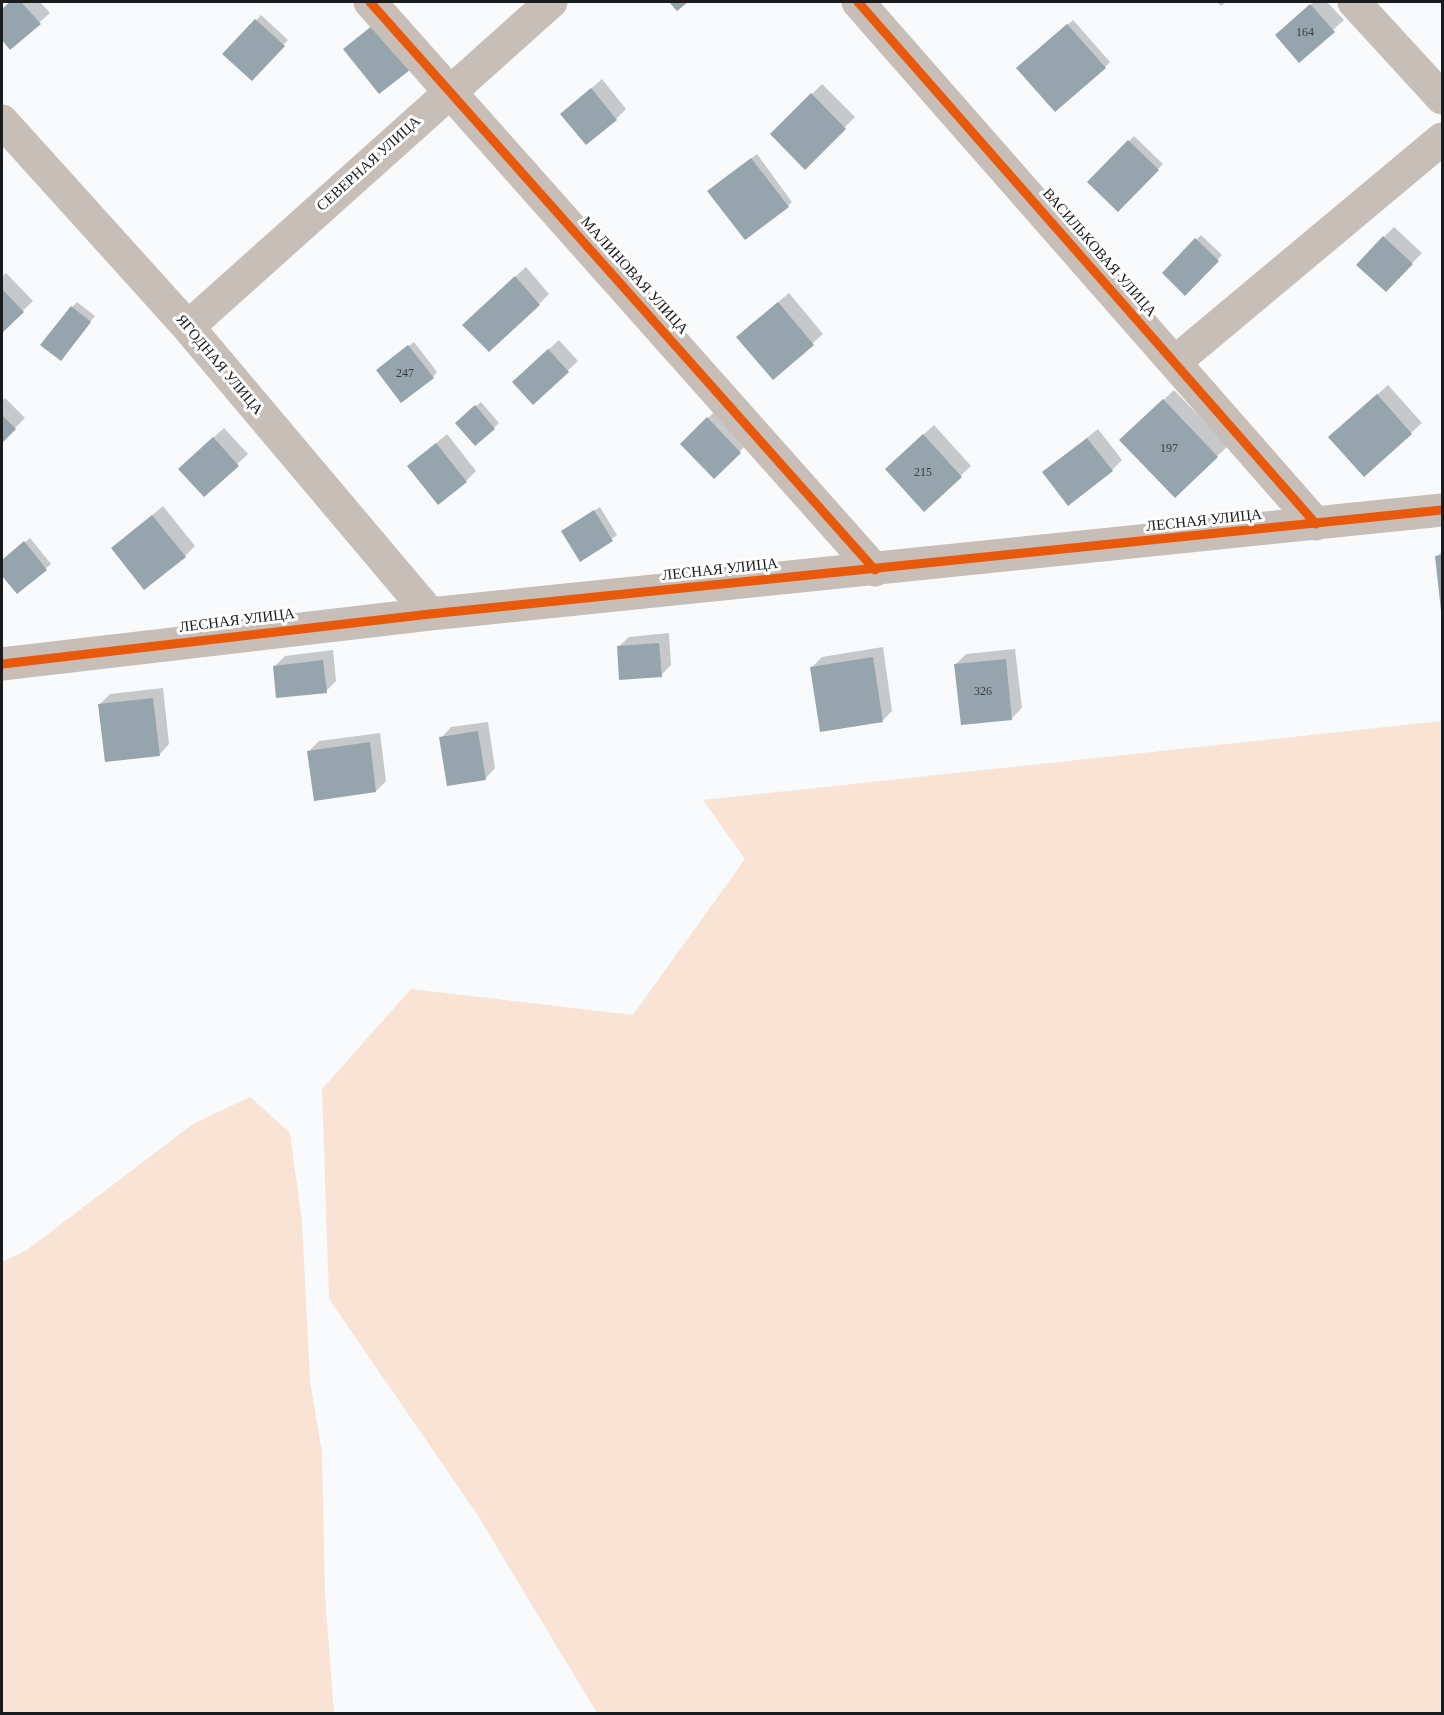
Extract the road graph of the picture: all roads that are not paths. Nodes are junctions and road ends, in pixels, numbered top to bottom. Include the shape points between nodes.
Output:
1 (370, 2) edge
2 (550, 2) edge
3 (858, 2) edge
4 (1354, 2) edge
5 (449, 92) junction
6 (1443, 98) edge
7 (2, 121) edge
8 (1443, 139) edge
9 (188, 327) junction
10 (1175, 362) junction
11 (1443, 510) edge
12 (1317, 524) junction
13 (875, 570) junction
14 (430, 614) junction
15 (2, 663) edge

1 - 5 street, МАЛИНОВАЯ УЛИЦА
2 - 5 street, СЕВЕРНАЯ УЛИЦА
3 - 10 street, ВАСИЛЬКОВАЯ УЛИЦА
4 - 6 street
5 - 9 street, СЕВЕРНАЯ УЛИЦА
5 - 13 street, МАЛИНОВАЯ УЛИЦА
7 - 9 street, ЯГОДНАЯ УЛИЦА
8 - 10 street
9 - 14 street, ЯГОДНАЯ УЛИЦА
10 - 12 street, ВАСИЛЬКОВАЯ УЛИЦА
11 - 12 street, ЛЕСНАЯ УЛИЦА
12 - 13 street, ЛЕСНАЯ УЛИЦА
13 - 14 street, ЛЕСНАЯ УЛИЦА
14 - 15 street, ЛЕСНАЯ УЛИЦА

